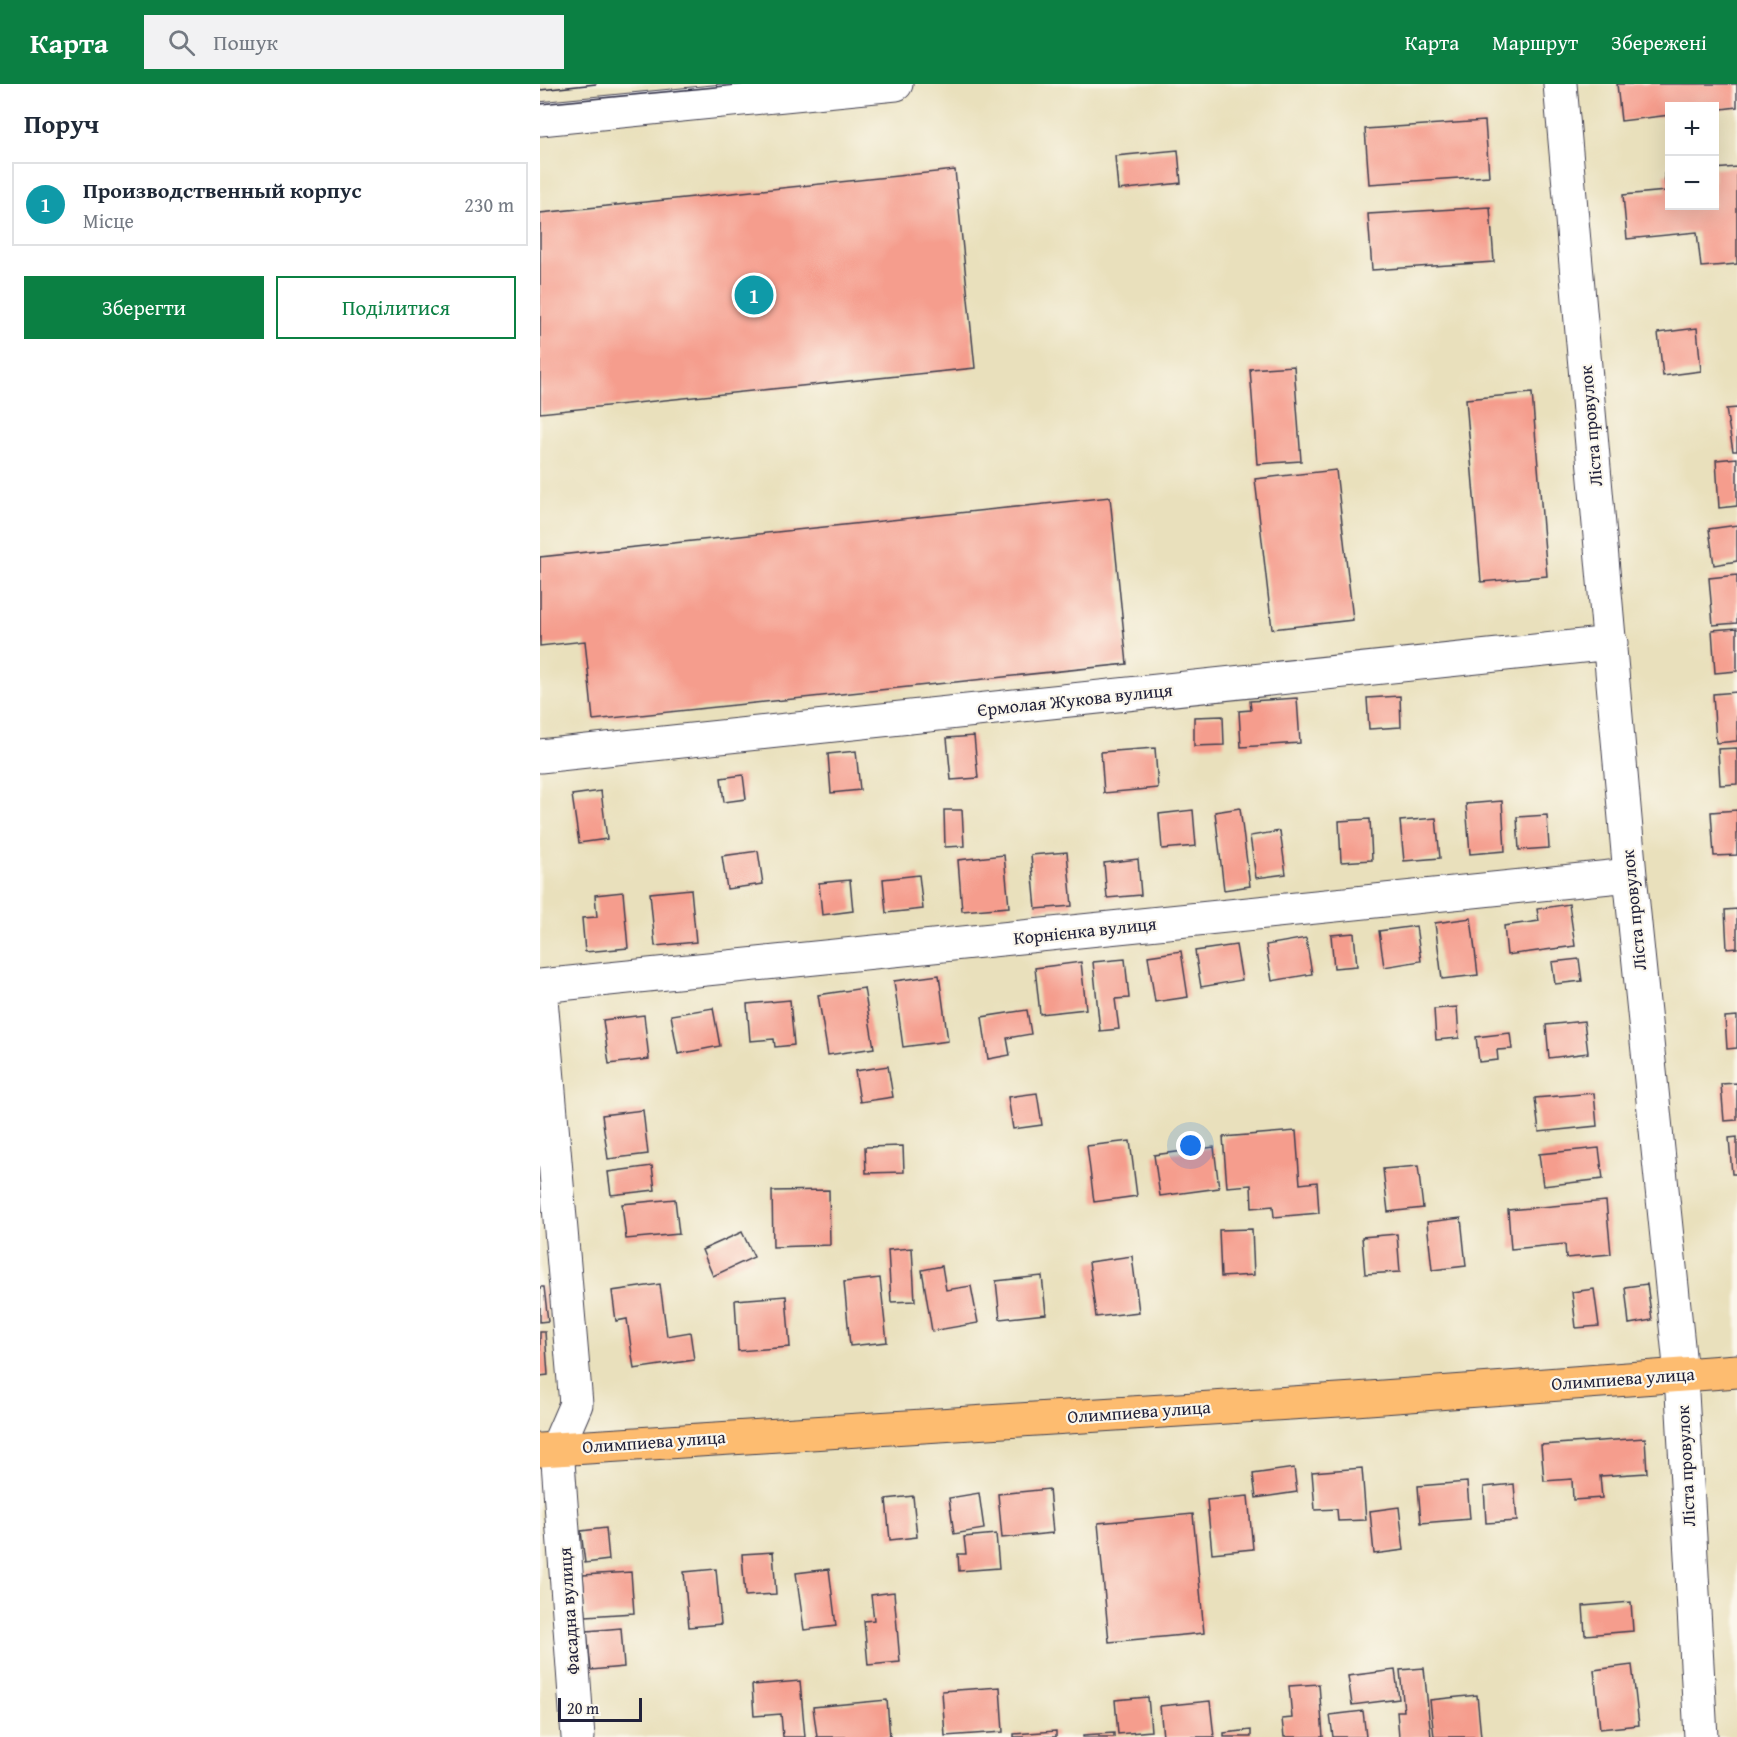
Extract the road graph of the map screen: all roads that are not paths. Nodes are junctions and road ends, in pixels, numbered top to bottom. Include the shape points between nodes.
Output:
1 (896, 84) edge
2 (1560, 84) edge
3 (540, 119) edge
4 (1611, 643) junction
5 (540, 756) edge
6 (1630, 875) junction
7 (540, 987) edge
8 (1737, 1371) edge
9 (1681, 1375) junction
10 (548, 1449) edge
11 (578, 1737) edge
12 (1701, 1737) edge

1 - 3 street
2 - 4 street, Ліста провулок
4 - 5 street, Єрмолая Жукова вулиця
4 - 6 street, Ліста провулок
6 - 7 street, Корнієнка вулиця
6 - 9 street, Ліста провулок
7 - 10 street, Фасадна вулиця via 576,1404
8 - 9 main road, Олимпиева улица
9 - 10 main road, Олимпиева улица
9 - 12 street, Ліста провулок
10 - 11 street, Фасадна вулиця

